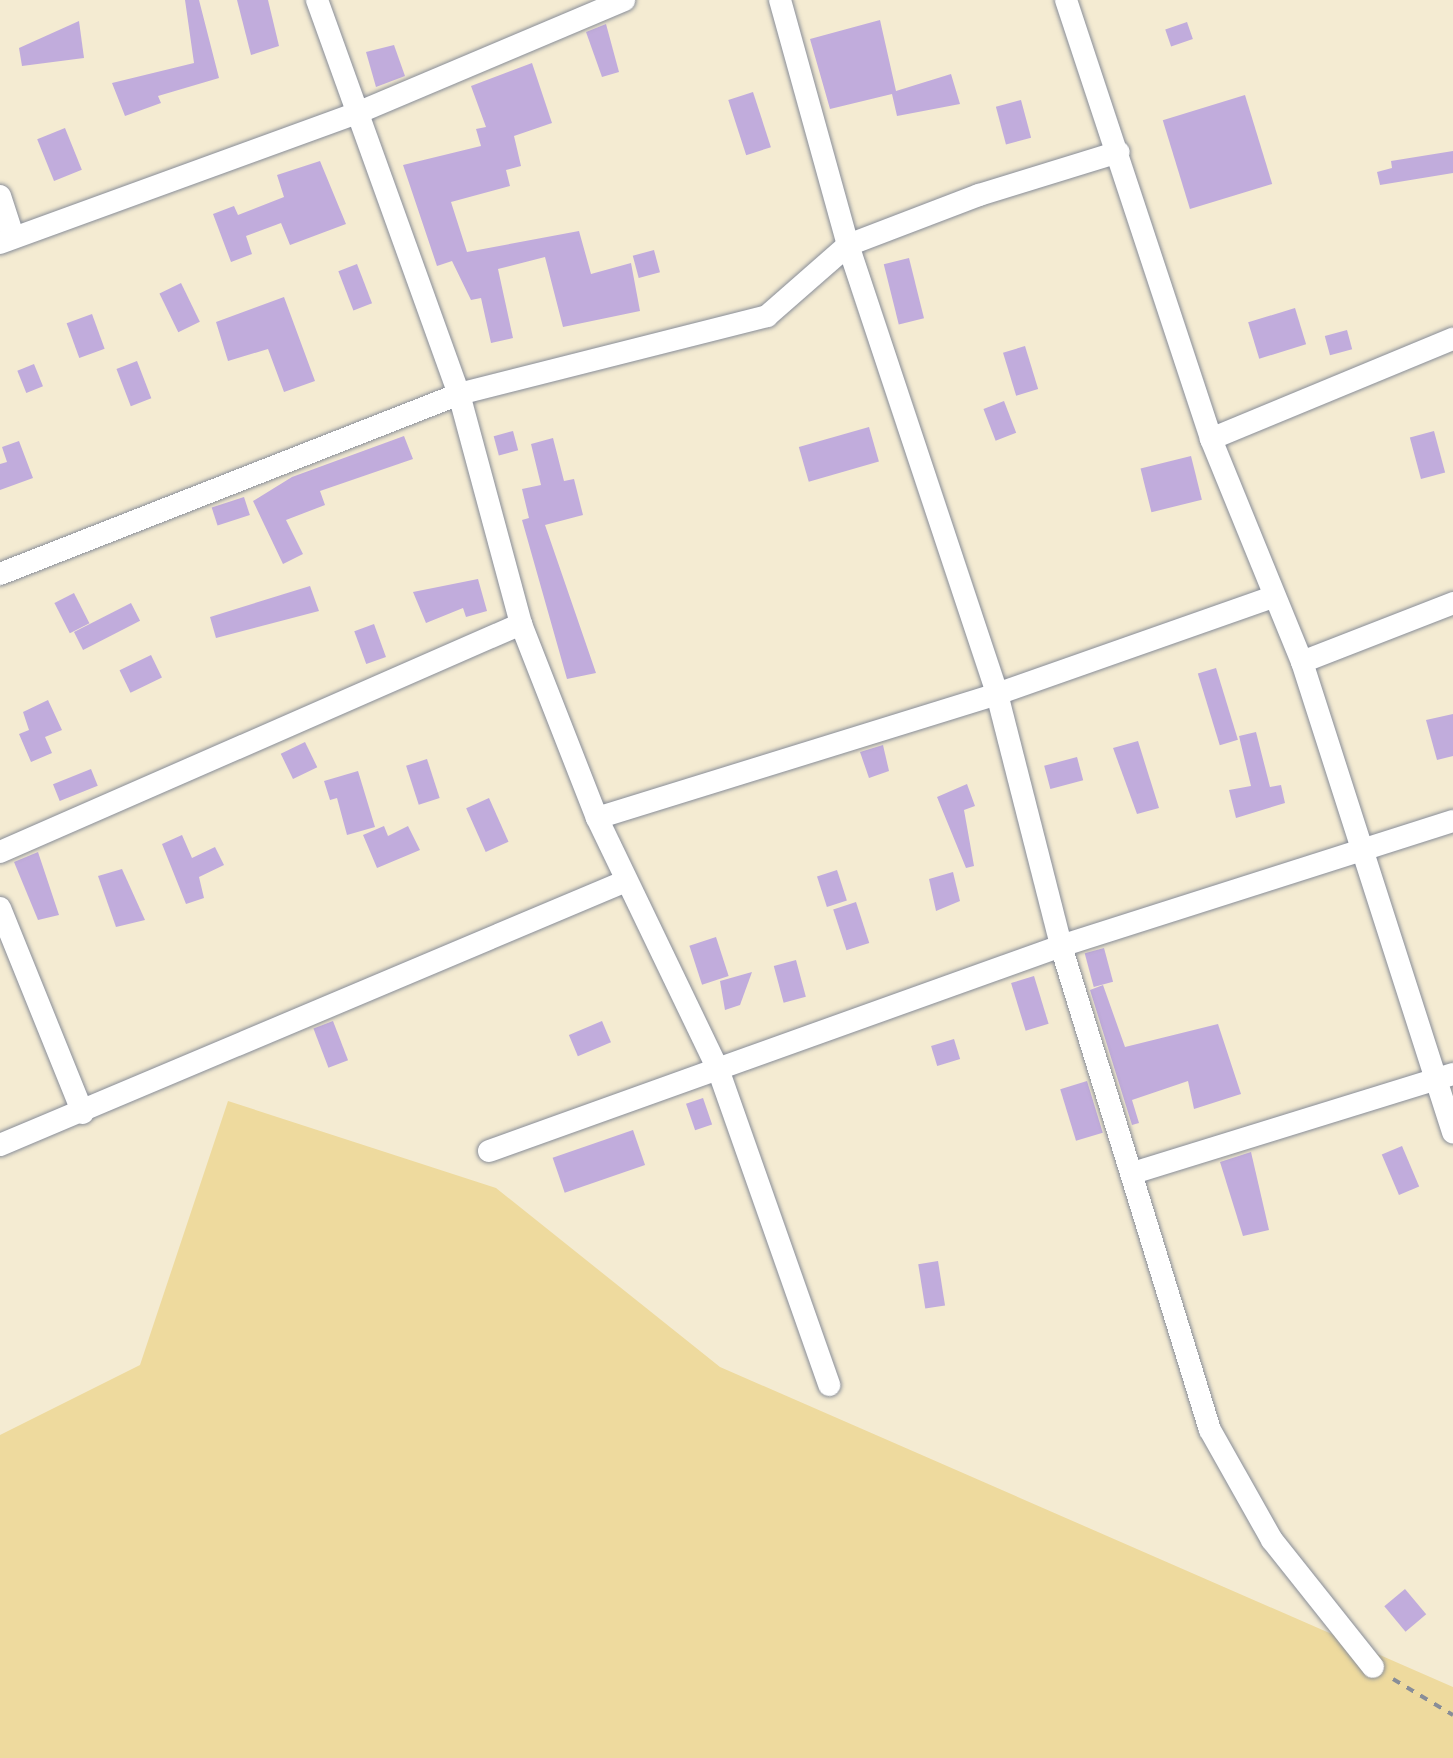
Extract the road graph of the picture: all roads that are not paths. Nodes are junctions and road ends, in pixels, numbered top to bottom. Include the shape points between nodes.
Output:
1 (317, 0) edge
2 (624, 0) edge
3 (780, 0) edge
4 (1066, 0) edge
5 (357, 114) junction
6 (1120, 152) junction
7 (0, 196) edge
8 (6, 239) edge
9 (848, 245) junction
10 (1453, 340) edge
11 (459, 394) junction
12 (1211, 440) junction
13 (0, 574) edge
14 (1274, 597) junction
15 (1453, 603) edge
16 (521, 624) junction
17 (1302, 662) junction
18 (997, 694) junction
19 (597, 818) junction
20 (1453, 820) edge
21 (1366, 850) junction
22 (0, 852) edge
23 (626, 881) junction
24 (0, 908) edge
25 (1062, 946) junction
26 (718, 1069) junction
27 (1444, 1077) edge
28 (83, 1113) junction
29 (1453, 1132) edge
30 (0, 1146) edge
31 (489, 1151) dead end
32 (1133, 1172) junction
33 (829, 1385) dead end
34 (1373, 1666) road end

1 - 5 street
2 - 5 street
3 - 9 street
4 - 6 street
5 - 8 street
5 - 11 street
6 - 9 street via 979,194
6 - 12 street
7 - 8 street
9 - 11 street via 767,316
9 - 18 street
10 - 12 street
11 - 13 street
11 - 16 street
12 - 14 street
14 - 17 street
14 - 18 street
15 - 17 street
16 - 19 street
16 - 22 street
17 - 21 street
18 - 19 street
18 - 25 street
19 - 23 street
20 - 21 street
21 - 25 street
21 - 27 street
23 - 26 street
23 - 28 street
24 - 28 street
25 - 26 street
25 - 32 street
26 - 31 street
26 - 33 street
27 - 29 street
27 - 32 street
28 - 30 street
32 - 34 street via 1210,1430 1272,1540

